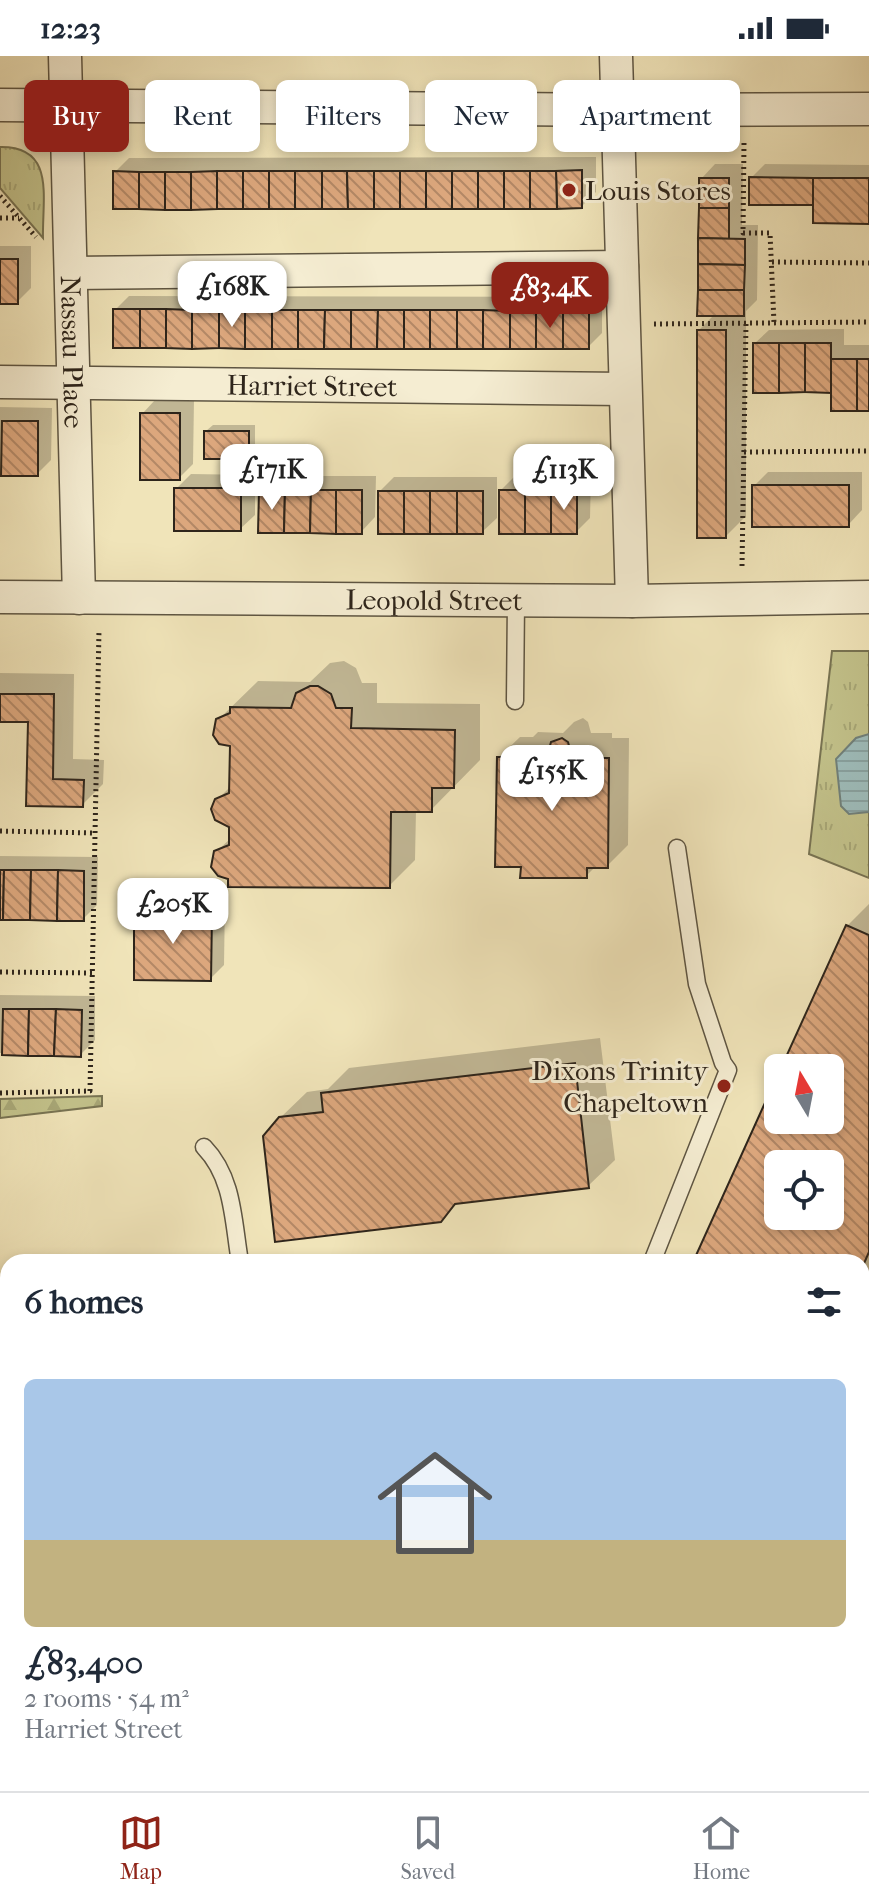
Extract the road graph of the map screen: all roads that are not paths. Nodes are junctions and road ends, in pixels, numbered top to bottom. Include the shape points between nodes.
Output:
1 (65, 56) edge
2 (616, 56) edge
3 (65, 80) edge
4 (616, 80) edge
5 (0, 105) edge
6 (24, 105) edge
7 (129, 106) edge
8 (553, 109) edge
9 (869, 109) edge
10 (740, 110) edge
11 (68, 152) edge
12 (618, 152) edge
13 (622, 267) junction
14 (72, 273) junction
15 (0, 382) edge
16 (75, 383) junction
17 (625, 389) junction
18 (0, 597) edge
19 (869, 597) edge
20 (89, 598) junction
21 (516, 600) junction
22 (632, 601) junction
23 (515, 701) dead end
24 (677, 848) dead end
25 (204, 1147) dead end
26 (239, 1254) edge
27 (655, 1254) edge

1 - 3 street, Nassau Place
2 - 4 street
5 - 6 street
7 - 8 street
9 - 10 street
11 - 14 street, Nassau Place
12 - 13 street
13 - 14 street
13 - 17 street
14 - 16 street, Nassau Place
15 - 16 street, Harriet Street
16 - 17 street, Harriet Street
16 - 20 street, Nassau Place
17 - 22 street
18 - 20 street, Leopold Street
19 - 22 street, Leopold Street
20 - 21 street, Leopold Street
21 - 22 street, Leopold Street
21 - 23 lane
24 - 27 lane via 697,984 728,1070
25 - 26 lane via 226,1177

